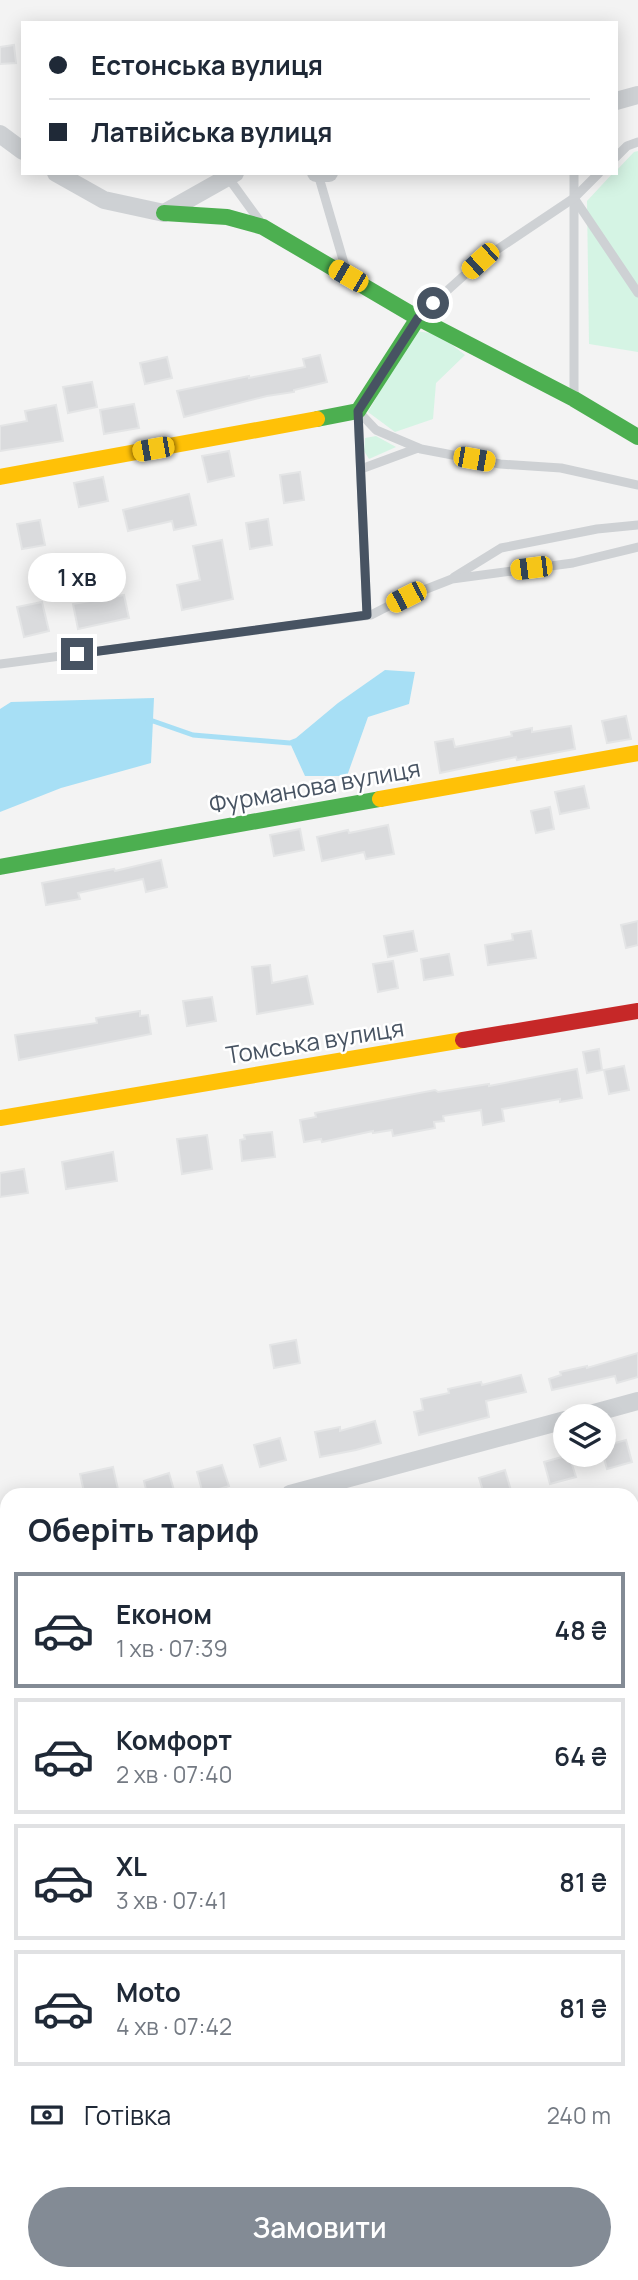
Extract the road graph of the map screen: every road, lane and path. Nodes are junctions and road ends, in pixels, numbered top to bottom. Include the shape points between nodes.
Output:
1 (638, 95) edge
2 (618, 100) edge
3 (0, 134) edge
4 (638, 142) edge
5 (21, 150) edge
6 (618, 155) edge
7 (60, 175) edge
8 (231, 175) edge
9 (317, 175) edge
10 (574, 175) edge
11 (597, 175) edge
12 (574, 198) junction
13 (164, 213) junction
14 (263, 227) junction
15 (348, 276) junction
16 (638, 293) edge
17 (418, 318) junction
18 (574, 399) junction
19 (358, 411) junction
20 (638, 438) edge
21 (418, 448) junction
22 (360, 469) junction
23 (0, 477) edge
24 (638, 485) edge
25 (638, 525) edge
26 (638, 547) edge
27 (452, 579) junction
28 (367, 615) junction
29 (0, 664) edge
30 (638, 753) edge
31 (0, 867) edge
32 (638, 1011) edge
33 (0, 1118) edge
34 (638, 1401) edge
35 (616, 1407) edge
36 (553, 1423) edge
37 (312, 1488) edge

1 - 2 street
3 - 5 street
4 - 6 lane
7 - 13 street via 104,200
8 - 13 street
8 - 14 lane
9 - 15 lane
10 - 12 lane
11 - 12 lane
12 - 16 lane
12 - 17 lane via 480,261
12 - 18 lane
13 - 14 street via 227,217
14 - 15 street
15 - 17 street
17 - 18 street
17 - 19 street
18 - 20 street
19 - 21 lane via 376,430
19 - 22 lane
19 - 23 street
21 - 22 lane
21 - 24 lane via 500,464 561,468
22 - 28 lane
25 - 27 lane via 597,528 501,548
26 - 27 lane via 573,563
27 - 28 lane
28 - 29 lane
30 - 31 street, Фурманова вулиця
32 - 33 street, Томська вулиця
34 - 35 street
36 - 37 street

